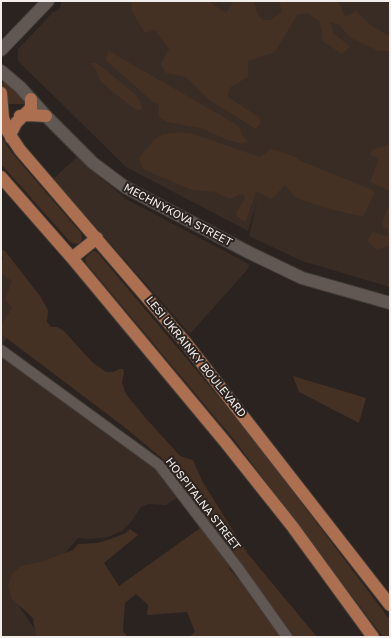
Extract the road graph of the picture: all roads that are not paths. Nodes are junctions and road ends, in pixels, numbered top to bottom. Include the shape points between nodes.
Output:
1 (48, 1) edge
2 (1, 50) edge
3 (1, 71) edge
4 (1, 93) edge
5 (31, 99) junction
6 (2, 116) edge
7 (23, 116) junction
8 (46, 116) junction
9 (11, 138) junction
10 (1, 177) edge
11 (96, 238) junction
12 (72, 258) junction
13 (390, 303) edge
14 (1, 350) edge
15 (390, 605) edge
16 (287, 637) edge
17 (373, 637) edge

1 - 2 street
3 - 5 street, MECHNYKOVA STREET
4 - 6 main road
5 - 7 main road via 31,108
5 - 8 street, MECHNYKOVA STREET
6 - 7 main road
6 - 9 main road, LESI UKRAINKY BOULEVARD
7 - 8 main road
7 - 9 main road via 16,123
8 - 13 street, MECHNYKOVA STREET via 93,163 125,186 296,275
9 - 11 main road, LESI UKRAINKY BOULEVARD
10 - 12 main road
11 - 12 main road
11 - 15 main road, LESI UKRAINKY BOULEVARD via 186,343
12 - 17 main road via 292,526
14 - 16 street, HOSPITALNA STREET via 160,465

